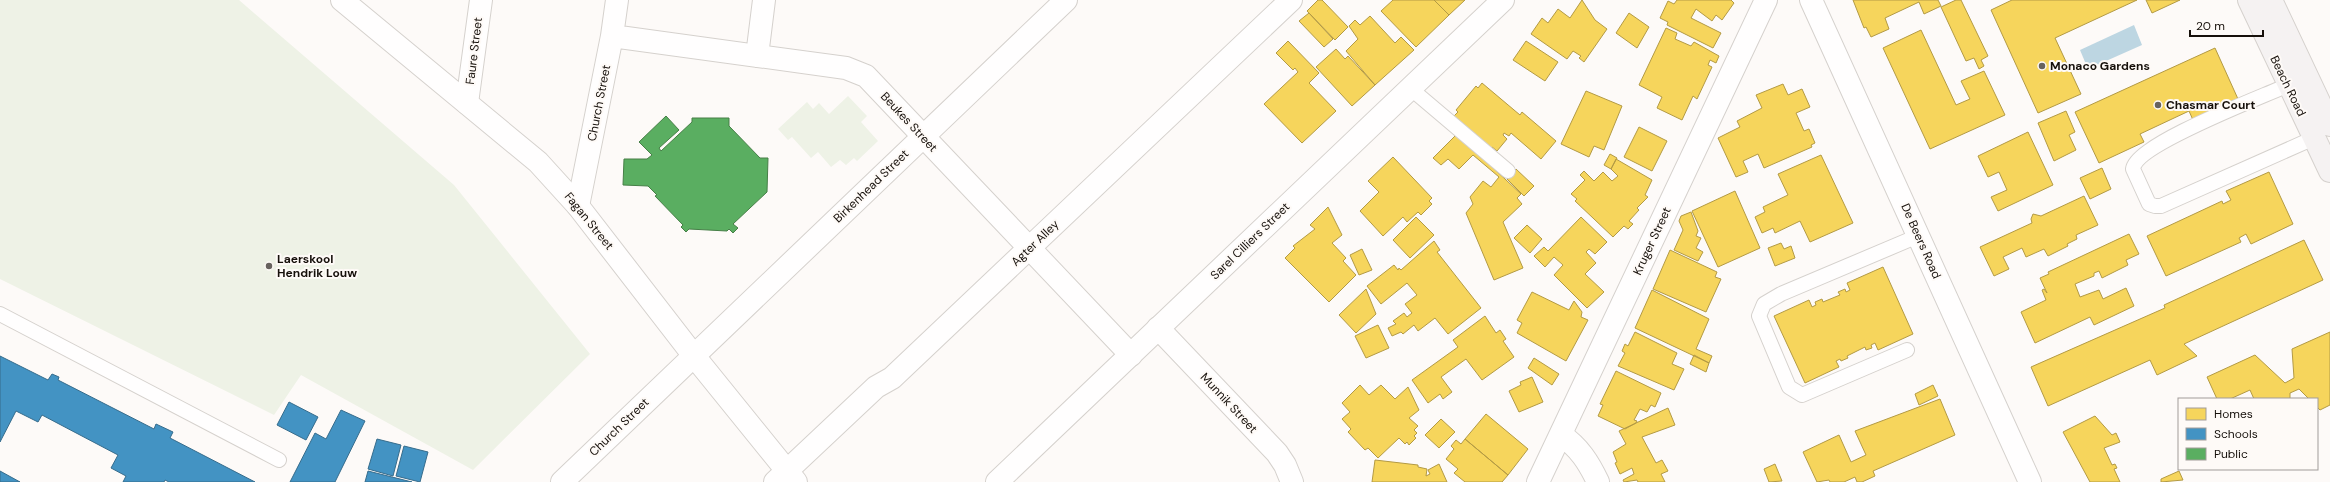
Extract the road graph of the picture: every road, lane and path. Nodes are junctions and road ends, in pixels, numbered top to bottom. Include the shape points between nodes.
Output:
1 (342, 0) edge
2 (481, 0) edge
3 (617, 0) edge
4 (764, 0) edge
5 (1066, 0) edge
6 (1291, 0) edge
7 (1503, 0) edge
8 (1766, 0) edge
9 (1811, 0) edge
10 (2248, 0) edge
11 (2271, 0) edge
12 (612, 36) junction
13 (757, 56) junction
14 (2288, 85) junction
15 (1410, 88) junction
16 (467, 102) junction
17 (2322, 132) edge
18 (923, 137) junction
19 (1508, 171) dead end
20 (2330, 171) edge
21 (578, 206) junction
22 (1918, 236) junction
23 (1029, 248) junction
24 (0, 314) edge
25 (1158, 328) junction
26 (1907, 350) dead end
27 (1131, 354) junction
28 (694, 356) junction
29 (1561, 435) junction
30 (279, 460) dead end
31 (786, 478) edge
32 (562, 482) edge
33 (998, 482) edge
34 (1292, 482) edge
35 (1538, 482) edge
36 (1598, 482) edge
37 (2030, 482) edge

1 - 16 street, Fagan Street
2 - 16 street, Faure Street
3 - 12 street, Church Street
4 - 13 street
5 - 18 street, Birkenhead Street
6 - 23 street, Agter Alley
7 - 15 street, Sarel Cilliers Street
8 - 29 street, Kruger Street
9 - 22 street, De Beers Road
10 - 14 main road, Beach Road
11 - 17 main road, Beach Road
12 - 13 street, Beukes Street
12 - 21 street, Church Street
13 - 18 street, Beukes Street via 857,71 866,76
14 - 17 main road, Beach Road
14 - 17 lane via 2172,136 2138,160 2133,169 2149,204 2161,206
15 - 19 lane
15 - 25 street, Sarel Cilliers Street
16 - 21 street, Fagan Street via 538,162
17 - 20 main road, Beach Road
18 - 23 street, Beukes Street
18 - 28 street, Birkenhead Street
21 - 28 street, Fagan Street
22 - 26 lane via 1781,294 1764,304 1759,316 1789,386 1802,395
22 - 37 street, De Beers Road
23 - 27 street, Beukes Street
23 - 31 street, Agter Alley via 892,378 876,387
24 - 30 lane
25 - 27 street, Sarel Cilliers Street
25 - 34 street, Munnik Street via 1277,453
27 - 33 street, Sarel Cilliers Street
28 - 31 street, Fagan Street
28 - 32 street, Church Street
29 - 35 street, Kruger Street
29 - 36 street via 1572,442 1589,463

